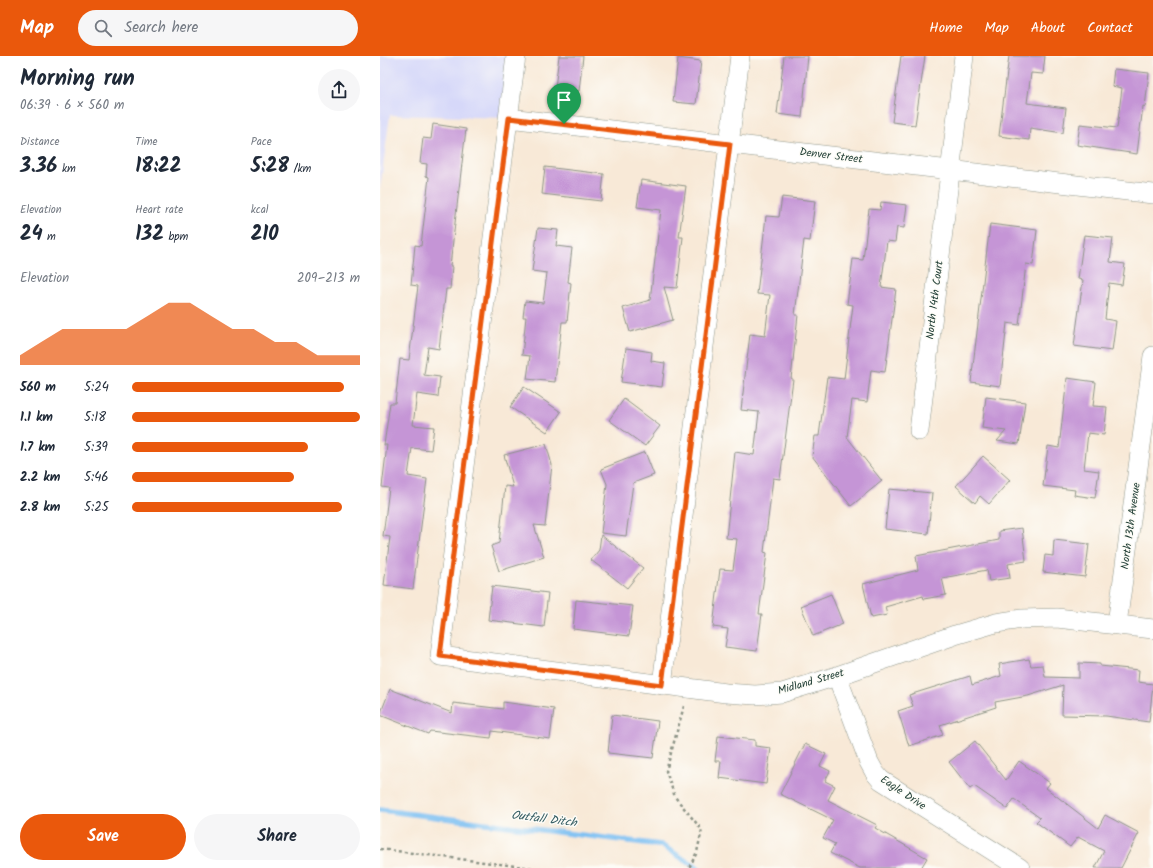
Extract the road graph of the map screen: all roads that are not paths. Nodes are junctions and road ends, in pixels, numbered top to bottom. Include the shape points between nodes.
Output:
1 (516, 56) edge
2 (740, 56) edge
3 (964, 56) edge
4 (509, 118) junction
5 (730, 144) junction
6 (950, 170) junction
7 (1153, 194) edge
8 (1153, 356) edge
9 (1149, 416) edge
10 (919, 431) dead end
11 (1117, 624) junction
12 (1153, 628) edge
13 (837, 676) junction
14 (662, 685) junction
15 (1020, 868) edge

1 - 4 street
2 - 5 street
3 - 6 street, North 14th Court
4 - 5 street, Denver Street
4 - 14 street, Midland Street via 440,656
5 - 6 street, Denver Street
5 - 14 street
6 - 7 street, Denver Street
6 - 10 street, North 14th Court
8 - 9 street, North 13th Avenue
9 - 11 street, North 13th Avenue
11 - 12 street, Midland Street
11 - 13 street, Midland Street via 1057,618 996,623
13 - 14 street, Midland Street via 782,693 755,695
13 - 15 street, Eagle Drive via 869,762 881,780

